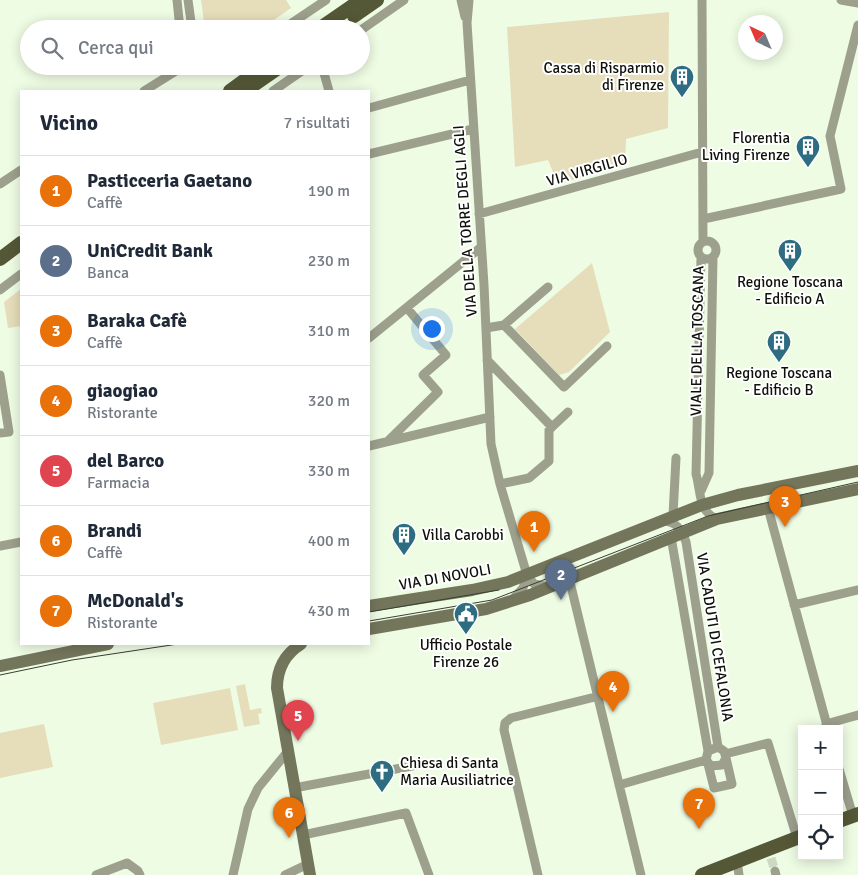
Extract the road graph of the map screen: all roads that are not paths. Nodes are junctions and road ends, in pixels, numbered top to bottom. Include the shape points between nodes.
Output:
1 (177, 0) edge
2 (188, 0) edge
3 (326, 0) edge
4 (361, 0) edge
5 (377, 0) edge
6 (404, 0) edge
7 (461, 0) edge
8 (469, 0) edge
9 (702, 0) edge
10 (706, 0) edge
11 (840, 0) edge
12 (858, 3) edge
13 (179, 20) edge
14 (191, 20) edge
15 (296, 20) edge
16 (332, 20) edge
17 (348, 20) edge
18 (467, 23) junction
19 (370, 24) edge
20 (858, 25) edge
21 (167, 75) edge
22 (252, 75) edge
23 (268, 75) edge
24 (296, 75) edge
25 (325, 75) edge
26 (470, 80) junction
27 (145, 90) edge
28 (231, 90) edge
29 (246, 90) edge
30 (275, 90) edge
31 (329, 90) edge
32 (370, 108) edge
33 (473, 129) junction
34 (702, 152) junction
35 (370, 154) edge
36 (20, 171) edge
37 (0, 184) edge
38 (478, 214) junction
39 (708, 218) junction
40 (705, 242) junction
41 (20, 244) edge
42 (480, 248) junction
43 (20, 255) edge
44 (713, 256) junction
45 (701, 257) junction
46 (0, 259) edge
47 (0, 270) edge
48 (20, 275) edge
49 (548, 287) dead end
50 (0, 290) edge
51 (407, 308) junction
52 (504, 325) junction
53 (486, 328) junction
54 (370, 337) edge
55 (607, 346) dead end
56 (487, 360) junction
57 (0, 375) edge
58 (568, 412) dead end
59 (490, 418) junction
60 (552, 427) junction
61 (0, 433) edge
62 (388, 441) junction
63 (370, 446) edge
64 (676, 458) dead end
65 (858, 471) edge
66 (500, 484) junction
67 (858, 490) edge
68 (701, 491) junction
69 (702, 505) junction
70 (768, 508) junction
71 (673, 515) junction
72 (717, 519) junction
73 (660, 521) junction
74 (676, 534) junction
75 (20, 542) edge
76 (0, 546) edge
77 (526, 575) junction
78 (570, 578) junction
79 (549, 587) junction
80 (858, 590) edge
81 (510, 601) junction
82 (794, 605) junction
83 (370, 606) edge
84 (370, 629) edge
85 (103, 645) edge
86 (300, 645) edge
87 (0, 666) edge
88 (599, 696) junction
89 (858, 715) edge
90 (827, 725) edge
91 (830, 725) edge
92 (718, 747) junction
93 (288, 751) junction
94 (726, 756) junction
95 (707, 758) junction
96 (417, 765) dead end
97 (839, 770) edge
98 (619, 785) junction
99 (294, 788) junction
100 (855, 815) edge
101 (843, 820) edge
102 (798, 834) edge
103 (303, 835) junction
104 (798, 838) edge
105 (738, 868) edge
106 (309, 870) edge
107 (100, 874) edge
108 (140, 875) edge
109 (232, 875) edge
110 (286, 875) edge
111 (429, 875) edge
112 (538, 875) edge
113 (641, 875) edge
114 (702, 875) edge

1 - 13 street
2 - 14 street
3 - 15 street
4 - 16 main road
5 - 17 main road
6 - 19 street
7 - 18 street, VIA DELLA TORRE DEGLI AGLI
8 - 18 street, VIA DELLA TORRE DEGLI AGLI
9 - 34 street, VIALE DELLA TOSCANA
10 - 39 street, VIALE DELLA TOSCANA
11 - 12 street
18 - 26 street, VIA DELLA TORRE DEGLI AGLI
20 - 39 street via 830,136 841,189
21 - 27 street
22 - 28 main road
23 - 29 main road
24 - 30 street
25 - 31 street
26 - 32 street
26 - 33 street, VIA DELLA TORRE DEGLI AGLI
33 - 35 street
33 - 38 street, VIA DELLA TORRE DEGLI AGLI
34 - 38 street, VIA VIRGILIO
34 - 40 street, VIALE DELLA TOSCANA
36 - 37 street
38 - 42 street, VIA DELLA TORRE DEGLI AGLI
39 - 40 street, VIALE DELLA TOSCANA
40 - 44 street, VIALE DELLA TOSCANA via 714,246
40 - 45 street, VIALE DELLA TOSCANA via 698,249
41 - 46 main road
42 - 51 street
42 - 53 street, VIA DELLA TORRE DEGLI AGLI
43 - 47 main road
44 - 45 street, VIALE DELLA TOSCANA
44 - 68 street, VIALE DELLA TOSCANA via 709,473
45 - 68 street, VIALE DELLA TOSCANA via 696,474
48 - 50 street
49 - 52 street
51 - 54 street
51 - 62 street via 446,355 423,376 438,392
52 - 53 street
52 - 55 street via 564,387
53 - 56 street, VIA DELLA TORRE DEGLI AGLI
56 - 59 street, VIA DELLA TORRE DEGLI AGLI
56 - 60 street
57 - 61 street via 9,432
58 - 60 street
59 - 62 street
59 - 66 street, VIA DELLA TORRE DEGLI AGLI via 493,457
60 - 66 street via 549,430 549,461 529,478
62 - 63 street
64 - 71 street
65 - 69 street, VIA DI NOVOLI
66 - 77 street, VIA DELLA TORRE DEGLI AGLI
67 - 70 street
68 - 69 street, VIALE DELLA TOSCANA
69 - 71 street, VIA DI NOVOLI
69 - 72 street via 708,515
70 - 72 street
70 - 82 street
71 - 73 street, VIA DI NOVOLI
72 - 74 street
73 - 74 street via 673,523
73 - 77 street, VIA DI NOVOLI
74 - 78 street
74 - 92 street, VIA CADUTI DI CEFALONIA via 687,548
74 - 95 street, VIA CADUTI DI CEFALONIA
75 - 76 street
77 - 79 street via 534,584
77 - 81 street via 521,591
77 - 83 street, VIA DI NOVOLI via 472,590
78 - 79 street
78 - 88 street
79 - 81 street
80 - 82 street
81 - 84 street via 468,613
82 - 90 street
85 - 87 street
86 - 93 street via 284,659 278,678
88 - 98 street
88 - 112 street via 511,718 505,723
89 - 91 street
92 - 94 street
92 - 95 street
93 - 99 street
93 - 109 street via 261,783 251,801
94 - 95 street via 719,767
94 - 95 street, VIA CADUTI DI CEFALONIA via 732,784 714,788
94 - 102 street via 768,743
95 - 98 street
96 - 99 street
97 - 100 street
98 - 113 street
99 - 103 street
100 - 101 main road
103 - 106 street
103 - 111 street via 406,813
104 - 105 main road
105 - 114 main road
106 - 110 street
107 - 108 street via 127,863

